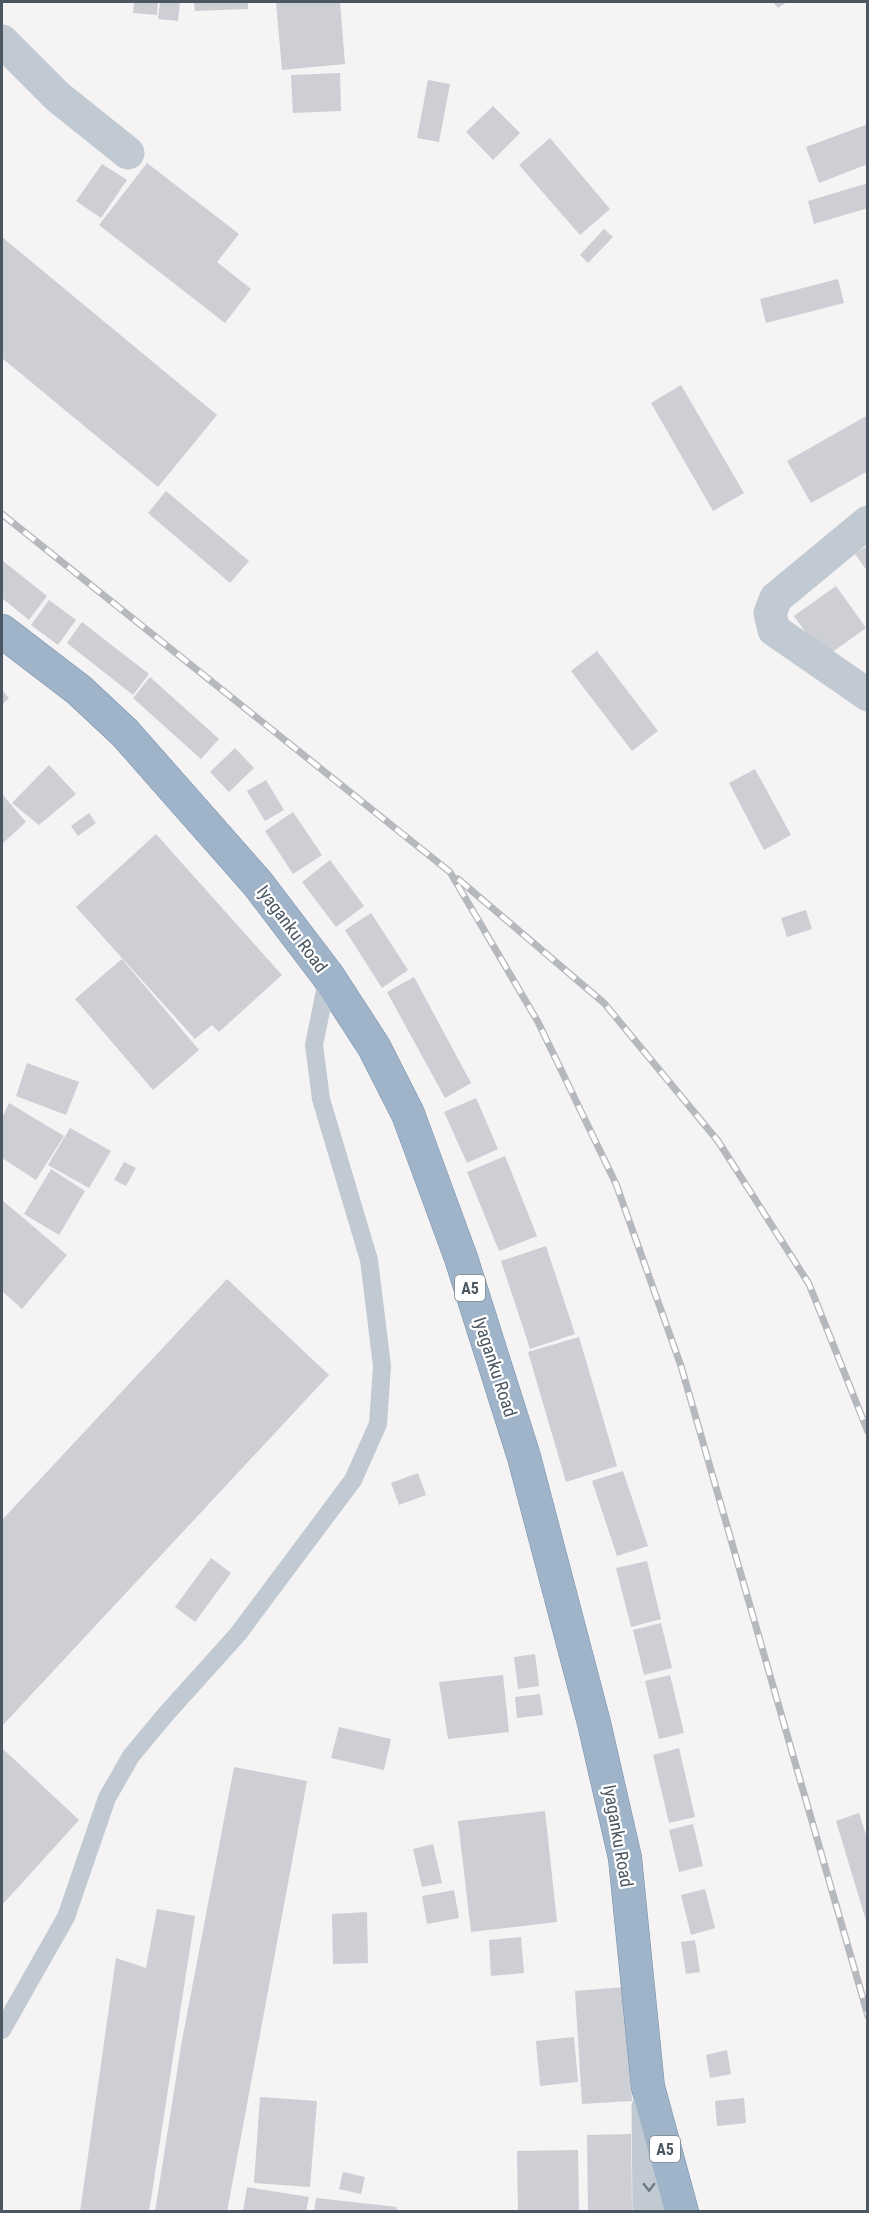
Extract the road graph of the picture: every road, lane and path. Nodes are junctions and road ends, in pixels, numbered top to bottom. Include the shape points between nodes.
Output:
1 (2, 41) edge
2 (128, 153) dead end
3 (867, 522) edge
4 (2, 632) edge
5 (867, 695) edge
6 (328, 976) junction
7 (2, 2030) edge
8 (648, 2087) junction
9 (649, 2211) edge
10 (682, 2211) edge

1 - 2 street via 58,97
3 - 5 street via 776,598 770,613 774,630
4 - 6 highway, Iyaganku Road / A5 via 79,690 125,733 258,884
6 - 7 lane via 314,1045 321,1099 369,1260 382,1366 378,1424 353,1480 238,1634 131,1756 107,1798 66,1917
6 - 8 highway, Iyaganku Road / A5 via 374,1047 408,1114 461,1258 524,1457 625,1858
8 -> 9 street
8 - 10 highway, Iyaganku Road / A5

